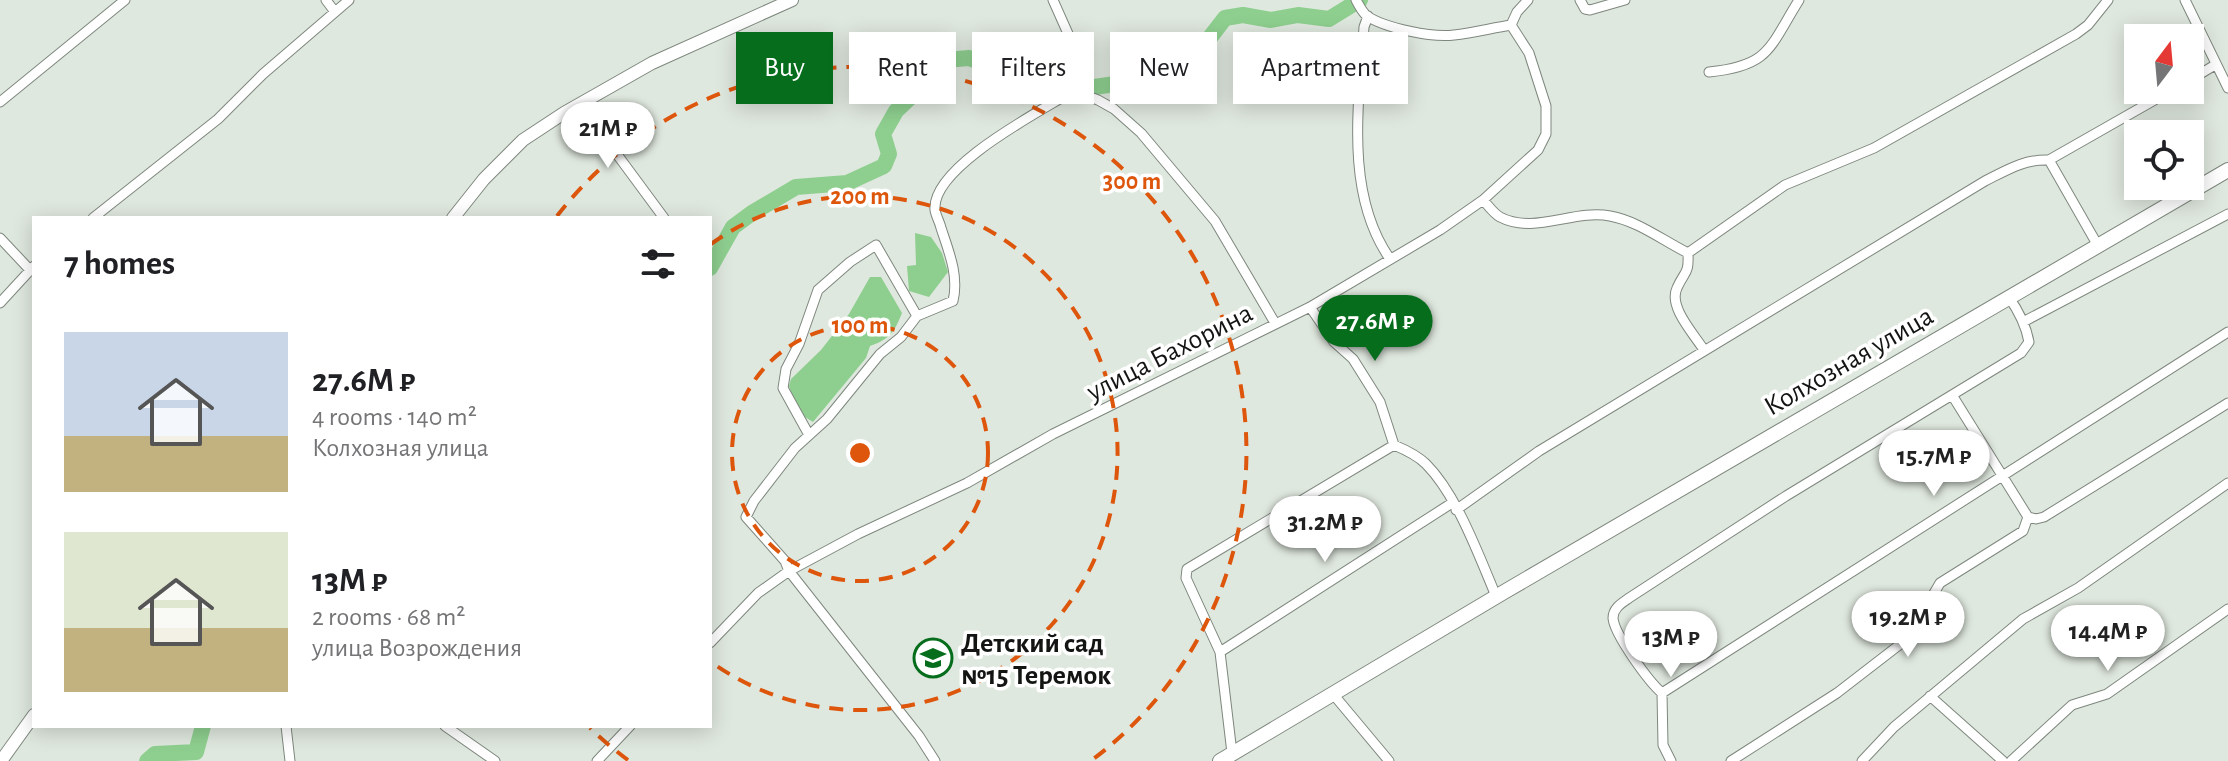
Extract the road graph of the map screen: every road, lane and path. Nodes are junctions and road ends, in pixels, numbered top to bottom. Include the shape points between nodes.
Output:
1 (125, 0) edge
2 (326, 0) edge
3 (349, 0) edge
4 (792, 0) edge
5 (1053, 0) edge
6 (1356, 0) edge
7 (1528, 0) edge
8 (1580, 0) edge
9 (1625, 0) edge
10 (1799, 0) edge
11 (2108, 0) edge
12 (2185, 0) edge
13 (335, 12) junction
14 (1368, 16) junction
15 (1511, 25) junction
16 (1067, 32) edge
17 (2215, 65) junction
18 (1709, 72) dead end
19 (2204, 72) edge
20 (2228, 88) edge
21 (587, 100) junction
22 (0, 102) edge
23 (2147, 104) edge
24 (2049, 160) junction
25 (2228, 170) edge
26 (1483, 200) junction
27 (2228, 214) edge
28 (96, 216) edge
29 (455, 216) edge
30 (663, 216) edge
31 (0, 238) edge
32 (2097, 244) junction
33 (1688, 253) junction
34 (1390, 259) junction
35 (32, 269) edge
36 (2008, 296) junction
37 (0, 303) edge
38 (1310, 307) junction
39 (917, 316) junction
40 (2023, 322) junction
41 (1275, 323) junction
42 (2228, 332) edge
43 (1704, 350) junction
44 (1952, 395) junction
45 (2228, 403) edge
46 (809, 435) junction
47 (1394, 445) junction
48 (2002, 475) junction
49 (2228, 483) edge
50 (1454, 506) junction
51 (2028, 517) junction
52 (789, 571) junction
53 (1496, 596) junction
54 (2228, 609) edge
55 (712, 641) edge
56 (1220, 652) junction
57 (1662, 693) junction
58 (1333, 694) junction
59 (1930, 696) junction
60 (32, 718) edge
61 (286, 728) edge
62 (448, 728) edge
63 (628, 728) edge
64 (1226, 757) edge
65 (1, 761) edge
66 (290, 761) edge
67 (495, 761) edge
68 (597, 761) edge
69 (935, 761) edge
70 (1389, 761) edge
71 (1671, 761) edge
72 (1731, 761) edge
73 (1862, 761) edge
74 (2003, 761) edge
75 (2011, 761) edge

1 - 22 street
2 - 13 street
3 - 13 street
4 - 21 street via 652,63
5 - 16 street
6 - 14 street
7 - 15 street
8 - 9 street via 1590,10
10 - 18 street via 1758,61
11 - 33 street via 2076,34 1874,148 1785,185
12 - 17 street
13 - 28 street via 218,119
14 - 15 street via 1434,35
14 - 34 street via 1357,138 1368,212
15 - 26 street, улица Бахорина via 1529,53 1546,106 1546,134 1538,150
17 - 19 street
17 - 20 street
21 - 29 street via 523,140
21 - 30 street via 616,153
23 - 24 street
24 - 32 street
24 - 43 street via 2033,159 2005,171
25 - 32 main road, Колхозная улица
26 - 33 street via 1497,216 1515,222 1587,215 1624,219
26 - 34 street, улица Бахорина
27 - 40 street
31 - 35 street
32 - 36 main road, Колхозная улица
33 - 43 street via 1689,269 1674,299
34 - 38 street, улица Бахорина
35 - 37 street
36 - 40 street
36 - 53 main road, Колхозная улица
38 - 41 street, улица Бахорина
38 - 47 street via 1380,402
39 - 41 street via 953,301 956,290 935,209 942,190 974,152 1068,94 1082,94 1114,109 1141,133 1215,221
39 - 46 street
39 - 46 street via 876,245 818,290 783,379 786,395
40 - 44 street via 2026,349
41 - 52 street, улица Бахорина
42 - 48 street
43 - 50 street
44 - 48 street
44 - 57 street via 1619,605 1614,614 1619,634
45 - 51 street via 2044,517
46 - 52 street via 746,517
47 - 50 street via 1426,464
47 - 56 street via 1187,569 1186,578
48 - 51 street
48 - 57 street
49 - 59 street via 2078,588 2023,619
50 - 53 street
50 - 56 street
51 - 72 street via 2023,531 1940,583 1930,616 1916,632 1837,693
52 - 55 street, улица Бахорина via 758,593
52 - 69 street
53 - 58 main road, Колхозная улица
54 - 75 street via 2107,694 2072,705
56 - 64 street
57 - 71 street via 1663,745
58 - 64 main road, Колхозная улица
58 - 70 street
59 - 73 street
59 - 74 street
60 - 65 street
61 - 66 street
62 - 67 street
63 - 68 street

